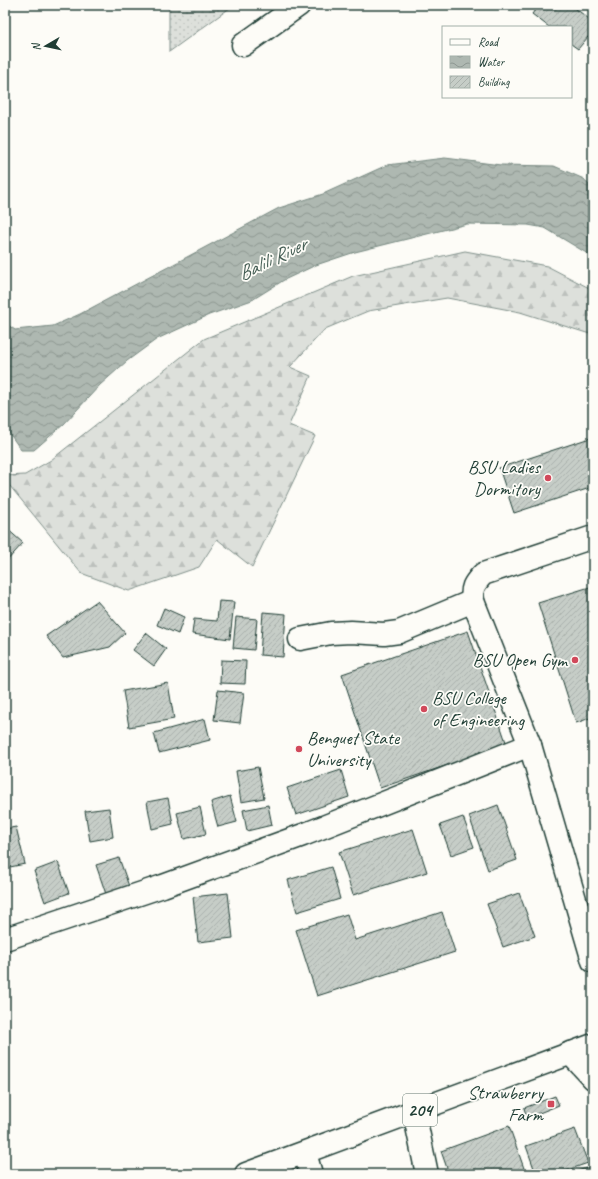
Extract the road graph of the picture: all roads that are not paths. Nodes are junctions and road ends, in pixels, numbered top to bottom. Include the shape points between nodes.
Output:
1 (299, 5) edge
2 (243, 45) dead end
3 (593, 536) edge
4 (473, 601) junction
5 (300, 639) dead end
6 (530, 745) junction
7 (5, 940) edge
8 (593, 961) edge
9 (593, 1045) edge
10 (570, 1053) junction
11 (593, 1078) edge
12 (414, 1112) junction
13 (305, 1153) junction
14 (246, 1174) edge
15 (311, 1174) edge
16 (427, 1174) edge

1 - 2 main road
3 - 4 main road via 483,574 474,583
4 - 5 main road via 399,632 331,633
4 - 6 main road
6 - 7 main road via 303,835
6 - 8 main road
9 - 10 main road, 204
10 - 11 main road
10 - 12 main road, 204
12 - 13 main road, 204
12 - 16 main road
13 - 14 main road, 204
13 - 15 main road

